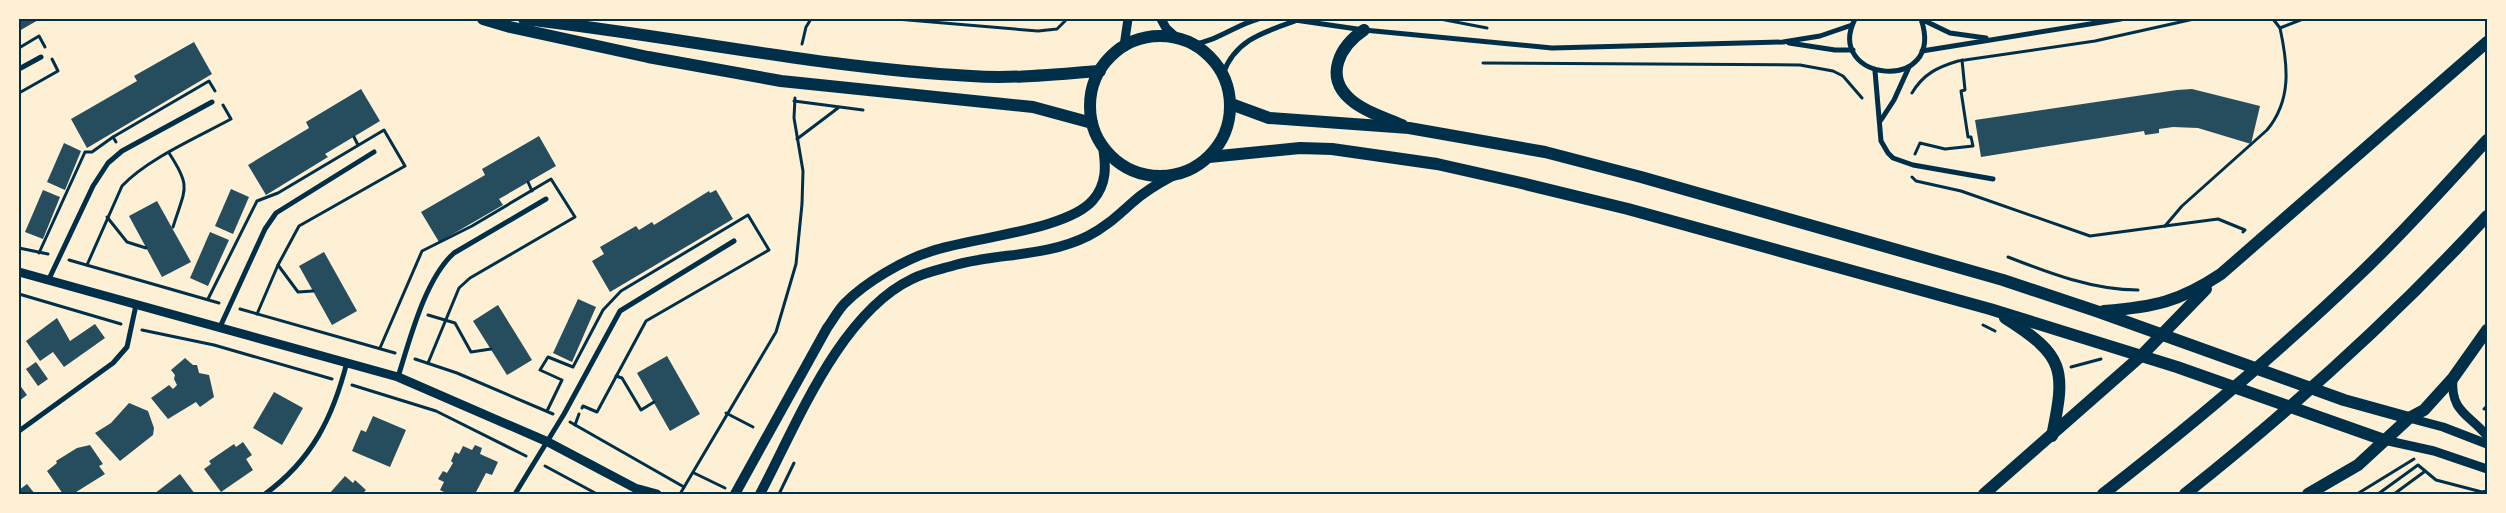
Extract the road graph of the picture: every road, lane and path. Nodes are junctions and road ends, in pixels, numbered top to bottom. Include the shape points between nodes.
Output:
1 (483, 19) edge
2 (524, 19) edge
3 (811, 19) edge
4 (896, 19) edge
5 (1067, 19) edge
6 (1128, 19) edge
7 (1161, 19) edge
8 (1258, 19) edge
9 (1288, 19) edge
10 (1440, 19) edge
11 (1855, 19) edge
12 (1921, 19) edge
13 (2121, 19) edge
14 (2194, 19) edge
15 (2273, 19) edge
16 (2303, 19) edge
17 (1298, 20) edge
18 (1852, 25) junction
19 (1487, 28) dead end
20 (2280, 28) junction
21 (1364, 30) junction
22 (1177, 38) junction
23 (1994, 38) junction
24 (1783, 42) junction
25 (2487, 42) edge
26 (1194, 44) junction
27 (1124, 46) junction
28 (1853, 50) junction
29 (800, 51) dead end
30 (1922, 51) junction
31 (41, 57) dead end
32 (1962, 60) junction
33 (1483, 63) dead end
34 (1909, 67) junction
35 (19, 69) edge
36 (1100, 71) junction
37 (1875, 71) junction
38 (1223, 74) junction
39 (182, 92) dead end
40 (795, 94) dead end
41 (185, 95) junction
42 (218, 96) dead end
43 (1862, 98) dead end
44 (1909, 98) dead end
45 (794, 101) junction
46 (212, 102) dead end
47 (222, 104) dead end
48 (1230, 104) junction
49 (838, 107) junction
50 (863, 110) dead end
51 (1880, 121) junction
52 (1092, 123) junction
53 (1409, 128) junction
54 (113, 137) junction
55 (354, 137) dead end
56 (797, 140) junction
57 (2487, 140) edge
58 (358, 145) dead end
59 (1103, 147) junction
60 (122, 151) junction
61 (374, 152) dead end
62 (168, 153) junction
63 (1915, 154) dead end
64 (1209, 157) junction
65 (1911, 174) dead end
66 (1174, 175) junction
67 (1993, 179) dead end
68 (546, 199) dead end
69 (2487, 216) edge
70 (107, 217) junction
71 (2165, 226) junction
72 (173, 227) dead end
73 (2238, 236) dead end
74 (734, 242) dead end
75 (146, 248) dead end
76 (769, 250) dead end
77 (38, 253) dead end
78 (2008, 257) dead end
79 (87, 265) dead end
80 (278, 265) dead end
81 (19, 272) edge
82 (2221, 274) junction
83 (48, 281) junction
84 (2147, 290) dead end
85 (313, 291) dead end
86 (19, 294) edge
87 (136, 305) junction
88 (1990, 309) junction
89 (2099, 312) junction
90 (420, 313) junction
91 (445, 321) junction
92 (220, 327) junction
93 (132, 328) junction
94 (2487, 330) edge
95 (2162, 334) junction
96 (491, 349) dead end
97 (2141, 356) junction
98 (2102, 359) dead end
99 (347, 362) junction
100 (428, 363) dead end
101 (2067, 368) dead end
102 (616, 376) junction
103 (398, 377) junction
104 (2453, 378) junction
105 (342, 382) junction
106 (654, 402) dead end
107 (726, 413) junction
108 (2409, 418) junction
109 (575, 425) dead end
110 (753, 427) dead end
111 (19, 431) edge
112 (2052, 436) junction
113 (2487, 436) edge
114 (2384, 440) junction
115 (548, 442) junction
116 (2487, 444) edge
117 (2420, 458) dead end
118 (534, 461) junction
119 (2487, 469) edge
120 (2424, 472) junction
121 (694, 473) junction
122 (638, 491) edge
123 (2487, 491) edge
124 (731, 492) edge
125 (265, 494) edge
126 (514, 494) edge
127 (597, 494) edge
128 (656, 494) edge
129 (680, 494) edge
130 (760, 494) edge
131 (1984, 494) edge
132 (2103, 494) edge
133 (2186, 494) edge
134 (2308, 494) edge
135 (2357, 494) edge
136 (2378, 494) edge
137 (2394, 494) edge

1 - 52 main road via 638,55 782,81 1033,107
2 - 36 main road via 914,72 1028,76
3 - 29 path
4 - 5 path via 1038,32 1057,29
6 - 27 street
7 - 22 street
8 - 26 street via 1244,22 1204,43
9 - 17 street
10 - 19 path
11 - 18 street
12 - 23 street via 1950,33
12 - 30 street via 1924,30
13 - 23 street
14 - 32 path via 2095,41
15 - 20 path
16 - 20 path
17 - 21 street
17 - 38 street via 1246,40 1234,52
18 - 24 street via 1820,36
18 - 28 street
20 - 71 path via 2287,82 2278,117 2182,206
21 - 24 street via 1552,48
21 - 53 main road via 1353,37 1341,52 1336,72 1338,84 1350,100
22 - 26 main road
22 - 27 main road via 1159,36
23 - 30 street
24 - 28 street
25 - 82 main road
26 - 38 main road
27 - 36 main road
28 - 37 street via 1858,59
30 - 34 street
31 - 35 street
32 - 44 path via 1927,74
32 - 63 path via 1966,90 1961,91 1968,137 1971,137 1973,146 1945,149 1920,143
33 - 43 path via 1800,65 1843,76
34 - 37 street via 1887,73
34 - 51 street
36 - 52 main road via 1091,96
37 - 51 street
38 - 48 main road
39 - 41 path
40 - 45 path
41 - 42 path via 209,81
41 - 54 path
45 - 49 path
45 - 56 path
46 - 60 street
47 - 62 path via 230,119
48 - 53 main road via 1269,118
48 - 64 main road via 1228,123 1221,141
49 - 50 path
49 - 56 path
51 - 67 street via 1884,148 1893,158 1960,175
52 - 59 main road
53 - 89 main road via 1545,152 1641,177 2003,280
54 - 60 path
54 - 77 path via 92,152 85,152
55 - 58 path
56 - 107 path via 803,171 796,264 776,332
57 - 132 main road via 2415,219 2297,333
59 - 66 main road via 1134,171 1154,176
59 - 124 main road via 1106,169 1103,183 1093,201 1073,214 1040,227 931,251 889,270 845,303 827,328
60 - 83 street via 108,163 93,186
61 - 92 street via 276,213 265,229
62 - 70 path via 128,179
62 - 72 path via 186,184
64 - 66 main road
64 - 88 main road via 1300,148 1332,149 1437,164 1628,209
65 - 71 path via 1916,181 1961,191 2090,236
66 - 130 main road via 1133,202 1110,223 1087,236 1057,248 957,265 912,278 888,295 862,318 838,348
68 - 90 street via 449,257 437,270
69 - 133 main road via 2361,343
70 - 75 path via 127,242
70 - 79 path
71 - 73 path via 2218,219 2246,230
74 - 115 street via 620,311
76 - 102 path via 646,321
78 - 84 path via 2092,284 2123,290
80 - 85 path via 298,292
81 - 83 street
82 - 89 main road via 2178,298 2136,308
82 - 95 main road
83 - 87 street
86 - 93 path
87 - 92 street
87 - 93 street
88 - 97 main road
88 - 112 main road via 2035,337 2054,361 2060,380 2060,395
89 - 95 main road
90 - 91 path
90 - 103 street
91 - 96 path via 455,323 472,352
91 - 100 path
92 - 99 street
93 - 105 path via 214,345
93 - 111 street via 127,347 113,362
94 - 104 main road
95 - 97 main road
95 - 108 main road via 2344,400
97 - 112 main road
97 - 114 main road
98 - 101 path
99 - 103 street
99 - 105 street
102 - 106 path via 622,378 641,410
102 - 109 path via 597,412 583,406
103 - 115 street
104 - 108 main road via 2424,410
104 - 113 street via 2452,389 2460,410
105 - 118 path via 436,411
105 - 125 street via 312,449
107 - 110 path
107 - 121 path
108 - 114 main road
108 - 116 street
112 - 131 main road
114 - 119 street via 2434,451
114 - 134 main road via 2358,466
115 - 118 street
115 - 122 street
117 - 135 path
118 - 126 street
118 - 127 path
120 - 123 path via 2436,480
120 - 136 path via 2418,465
120 - 137 path
121 - 124 path
121 - 129 path
122 - 128 street

